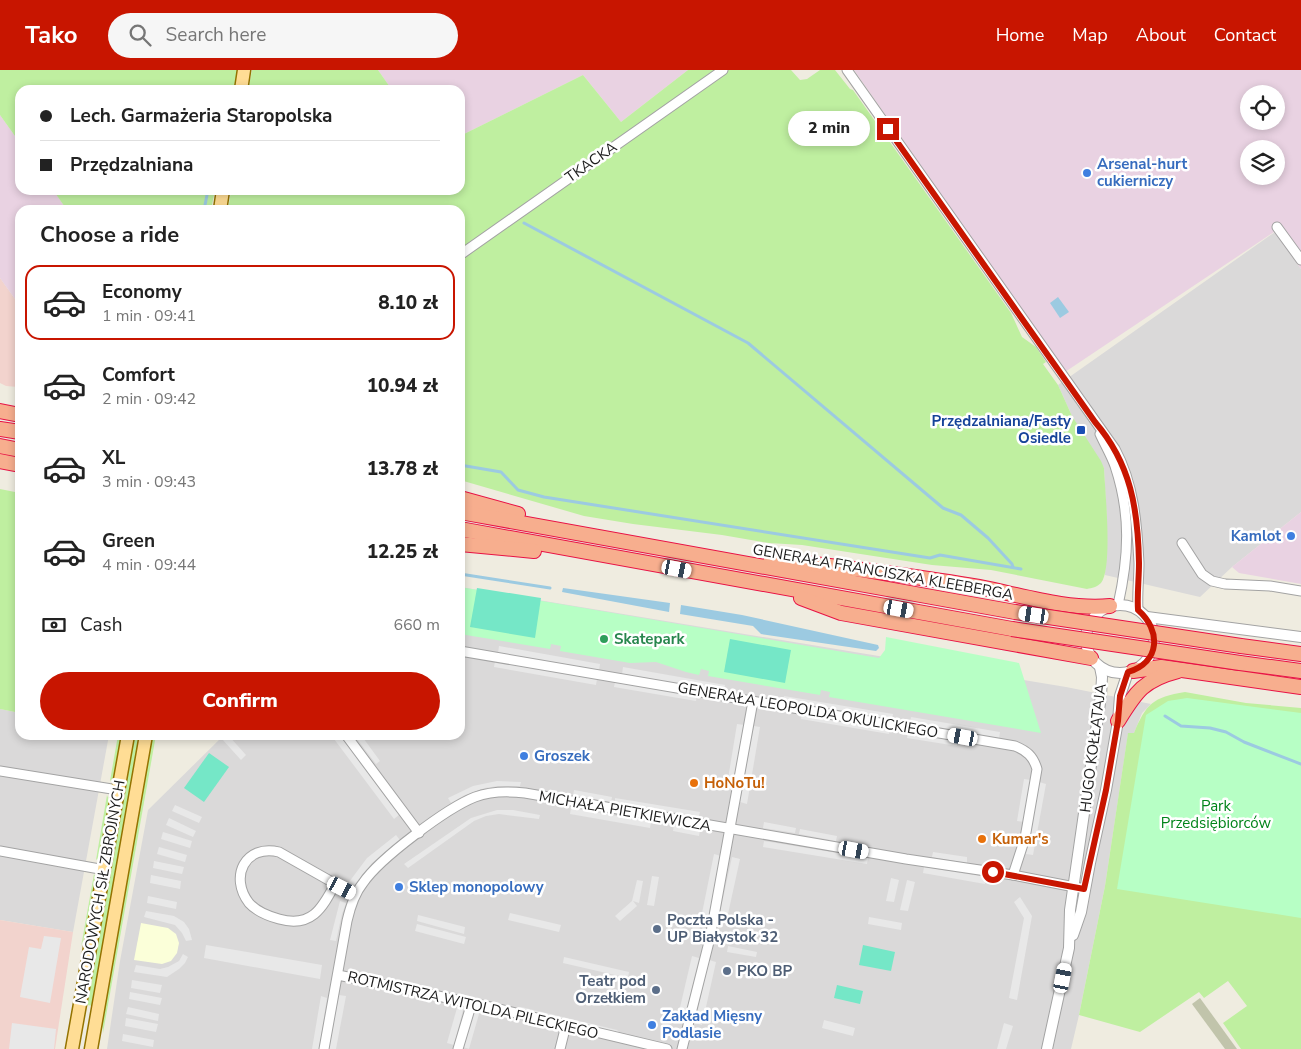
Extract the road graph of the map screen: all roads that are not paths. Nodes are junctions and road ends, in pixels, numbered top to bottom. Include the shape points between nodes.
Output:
1 (244, 70) edge
2 (722, 70) edge
3 (847, 70) edge
4 (242, 85) edge
5 (1277, 227) dead end
6 (465, 251) edge
7 (1301, 260) edge
8 (0, 411) edge
9 (15, 414) edge
10 (1095, 422) junction
11 (0, 429) edge
12 (15, 431) edge
13 (0, 446) edge
14 (15, 449) edge
15 (0, 461) edge
16 (15, 464) edge
17 (465, 499) edge
18 (465, 513) edge
19 (465, 531) edge
20 (566, 531) junction
21 (1182, 543) dead end
22 (465, 544) edge
23 (585, 552) junction
24 (703, 556) junction
25 (767, 586) junction
26 (1301, 591) edge
27 (1114, 605) junction
28 (1138, 610) junction
29 (1147, 618) junction
30 (1301, 638) edge
31 (465, 652) edge
32 (1301, 654) edge
33 (1096, 663) junction
34 (1181, 670) junction
35 (1301, 671) edge
36 (1131, 672) junction
37 (1301, 687) edge
38 (753, 701) junction
39 (1118, 721) junction
40 (127, 740) edge
41 (145, 740) edge
42 (350, 740) edge
43 (0, 771) edge
44 (118, 790) junction
45 (731, 829) junction
46 (419, 833) junction
47 (0, 851) edge
48 (105, 870) junction
49 (1014, 875) junction
50 (335, 884) junction
51 (1080, 888) junction
52 (355, 895) junction
53 (338, 975) junction
54 (470, 1009) dead end
55 (566, 1025) junction
56 (72, 1049) edge
57 (91, 1049) edge
58 (324, 1049) edge
59 (458, 1049) edge
60 (560, 1049) edge
61 (667, 1049) edge
62 (682, 1049) edge
63 (1047, 1049) edge

1 - 4 main road
2 - 6 street, TKACKA
3 - 10 street
5 - 7 street
8 - 9 highway
10 - 27 street via 1114,463 1125,508 1127,560
10 - 28 street via 1121,460 1134,502 1139,564
11 - 12 highway
13 - 14 highway
15 - 16 highway
17 - 20 highway
18 - 20 highway, GENERAŁA FRANCISZKA KLEEBERGA
19 - 23 highway
20 - 24 highway, GENERAŁA FRANCISZKA KLEEBERGA
21 - 26 street via 1202,574 1212,581
22 - 23 highway
23 - 25 highway
24 - 27 highway via 744,556 849,567 1076,606
24 - 32 highway, GENERAŁA FRANCISZKA KLEEBERGA, bridge via 1015,612
25 - 33 highway via 840,613
25 - 35 highway, bridge via 1012,629
27 - 28 street
27 - 33 street via 1094,616 1086,632 1087,650
28 - 29 street
29 - 30 street
29 - 36 street via 1154,643 1147,660
31 - 38 street, GENERAŁA LEOPOLDA OKULICKIEGO
33 - 36 street via 1117,673
33 - 51 street, HUGO KOŁŁĄTAJA via 1102,678 1101,696
34 - 36 highway via 1154,667
34 - 37 highway
34 - 39 highway via 1148,682 1130,700
36 - 39 street, HUGO KOŁŁĄTAJA via 1120,696
38 - 45 street
38 - 49 street, GENERAŁA LEOPOLDA OKULICKIEGO via 1015,746 1026,751 1034,759 1037,769 1025,838
39 - 51 street, HUGO KOŁŁĄTAJA via 1106,790
40 - 44 main road, NARODOWYCH SIŁ ZBROJNYCH
41 - 57 main road, NARODOWYCH SIŁ ZBROJNYCH
42 - 46 street
43 - 44 street
44 - 48 main road, NARODOWYCH SIŁ ZBROJNYCH
45 - 46 street, MICHAŁA PIETKIEWICZA via 508,791 463,803
45 - 49 street, MICHAŁA PIETKIEWICZA
45 - 62 street via 710,938
46 - 52 street, MICHAŁA PIETKIEWICZA via 380,863
47 - 48 street
48 - 56 main road, NARODOWYCH SIŁ ZBROJNYCH
49 - 51 street, MICHAŁA PIETKIEWICZA
50 - 50 street via 271,850 256,852 249,857 240,873 242,888 250,903 258,911 285,921 297,922 315,914
50 - 52 street
51 - 63 street, HUGO KOŁŁĄTAJA via 1070,910 1069,948
52 - 53 street, MICHAŁA PIETKIEWICZA
53 - 55 street, ROTMISTRZA WITOLDA PILECKIEGO
53 - 58 street, MICHAŁA PIETKIEWICZA
54 - 59 street
55 - 60 street
55 - 61 street, ROTMISTRZA WITOLDA PILECKIEGO

